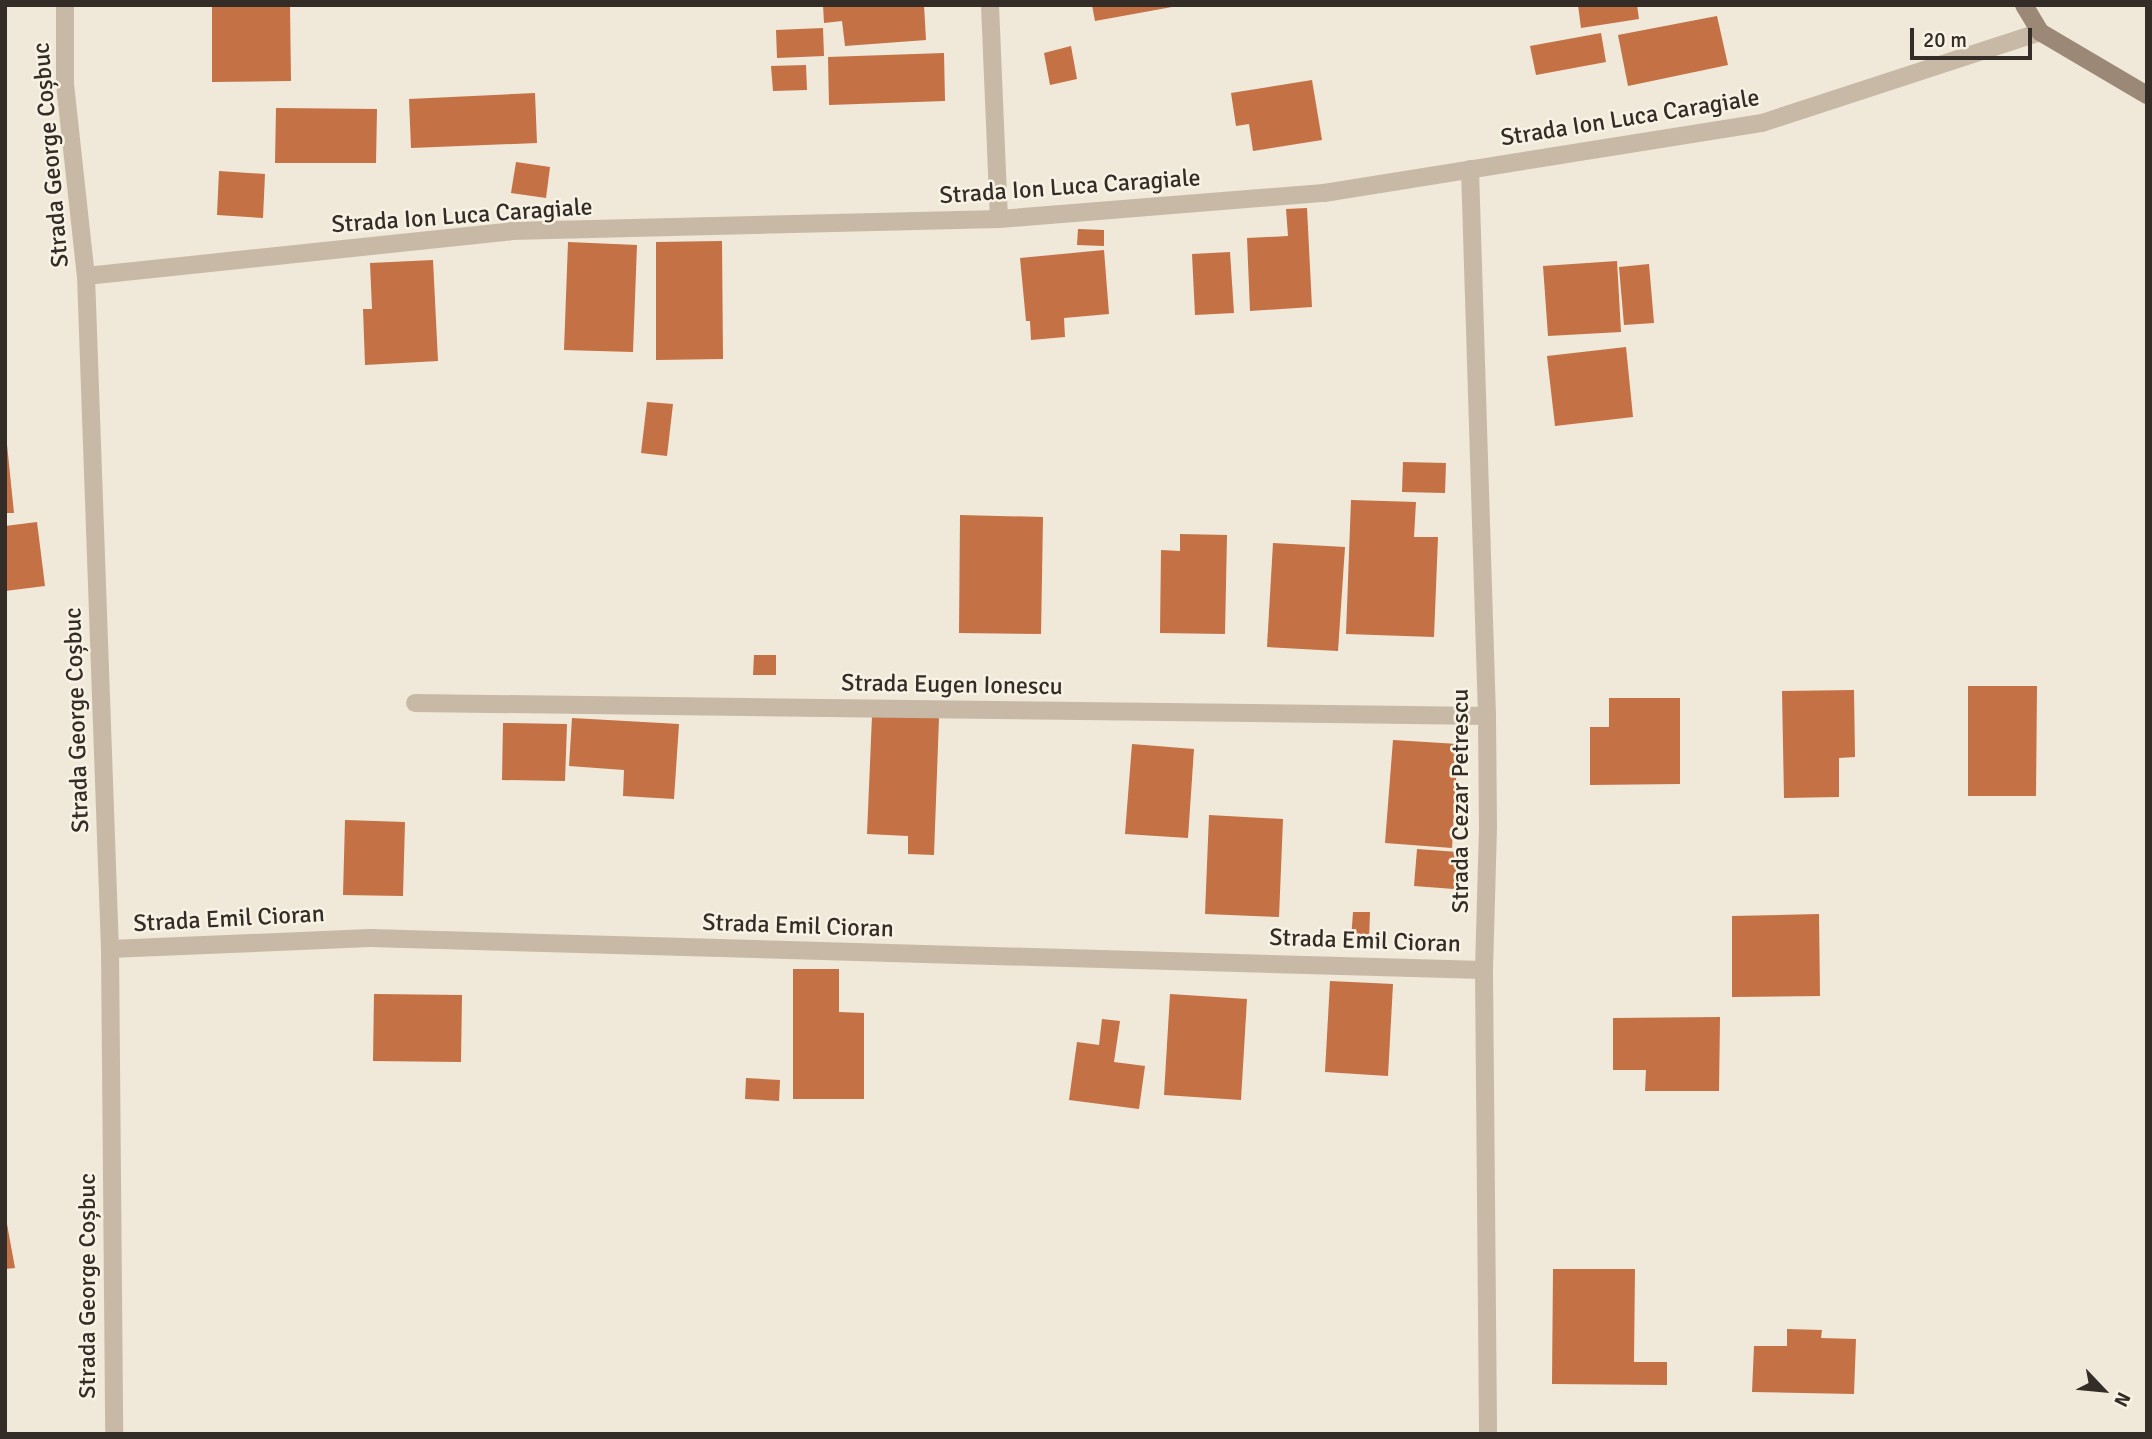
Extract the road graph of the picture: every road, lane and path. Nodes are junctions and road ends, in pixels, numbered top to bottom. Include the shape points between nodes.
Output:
1 (65, 5) edge
2 (990, 5) edge
3 (2024, 5) edge
4 (2040, 32) junction
5 (2147, 95) edge
6 (1470, 169) junction
7 (999, 219) junction
8 (86, 276) junction
9 (415, 704) dead end
10 (1488, 716) junction
11 (110, 949) junction
12 (1484, 970) junction
13 (114, 1434) edge
14 (1488, 1434) edge

1 - 8 street, Strada George Coșbuc via 65,84
2 - 7 street
3 - 4 main road
4 - 5 main road
4 - 6 street, Strada Ion Luca Caragiale via 1762,123
6 - 7 street, Strada Ion Luca Caragiale via 1324,193
6 - 10 street, Strada Cezar Petrescu
7 - 8 street, Strada Ion Luca Caragiale via 511,231
8 - 11 street, Strada George Coșbuc
9 - 10 street, Strada Eugen Ionescu
10 - 12 street, Strada Cezar Petrescu
11 - 12 street, Strada Emil Cioran via 370,938
11 - 13 street, Strada George Coșbuc
12 - 14 street, Strada Cezar Petrescu

